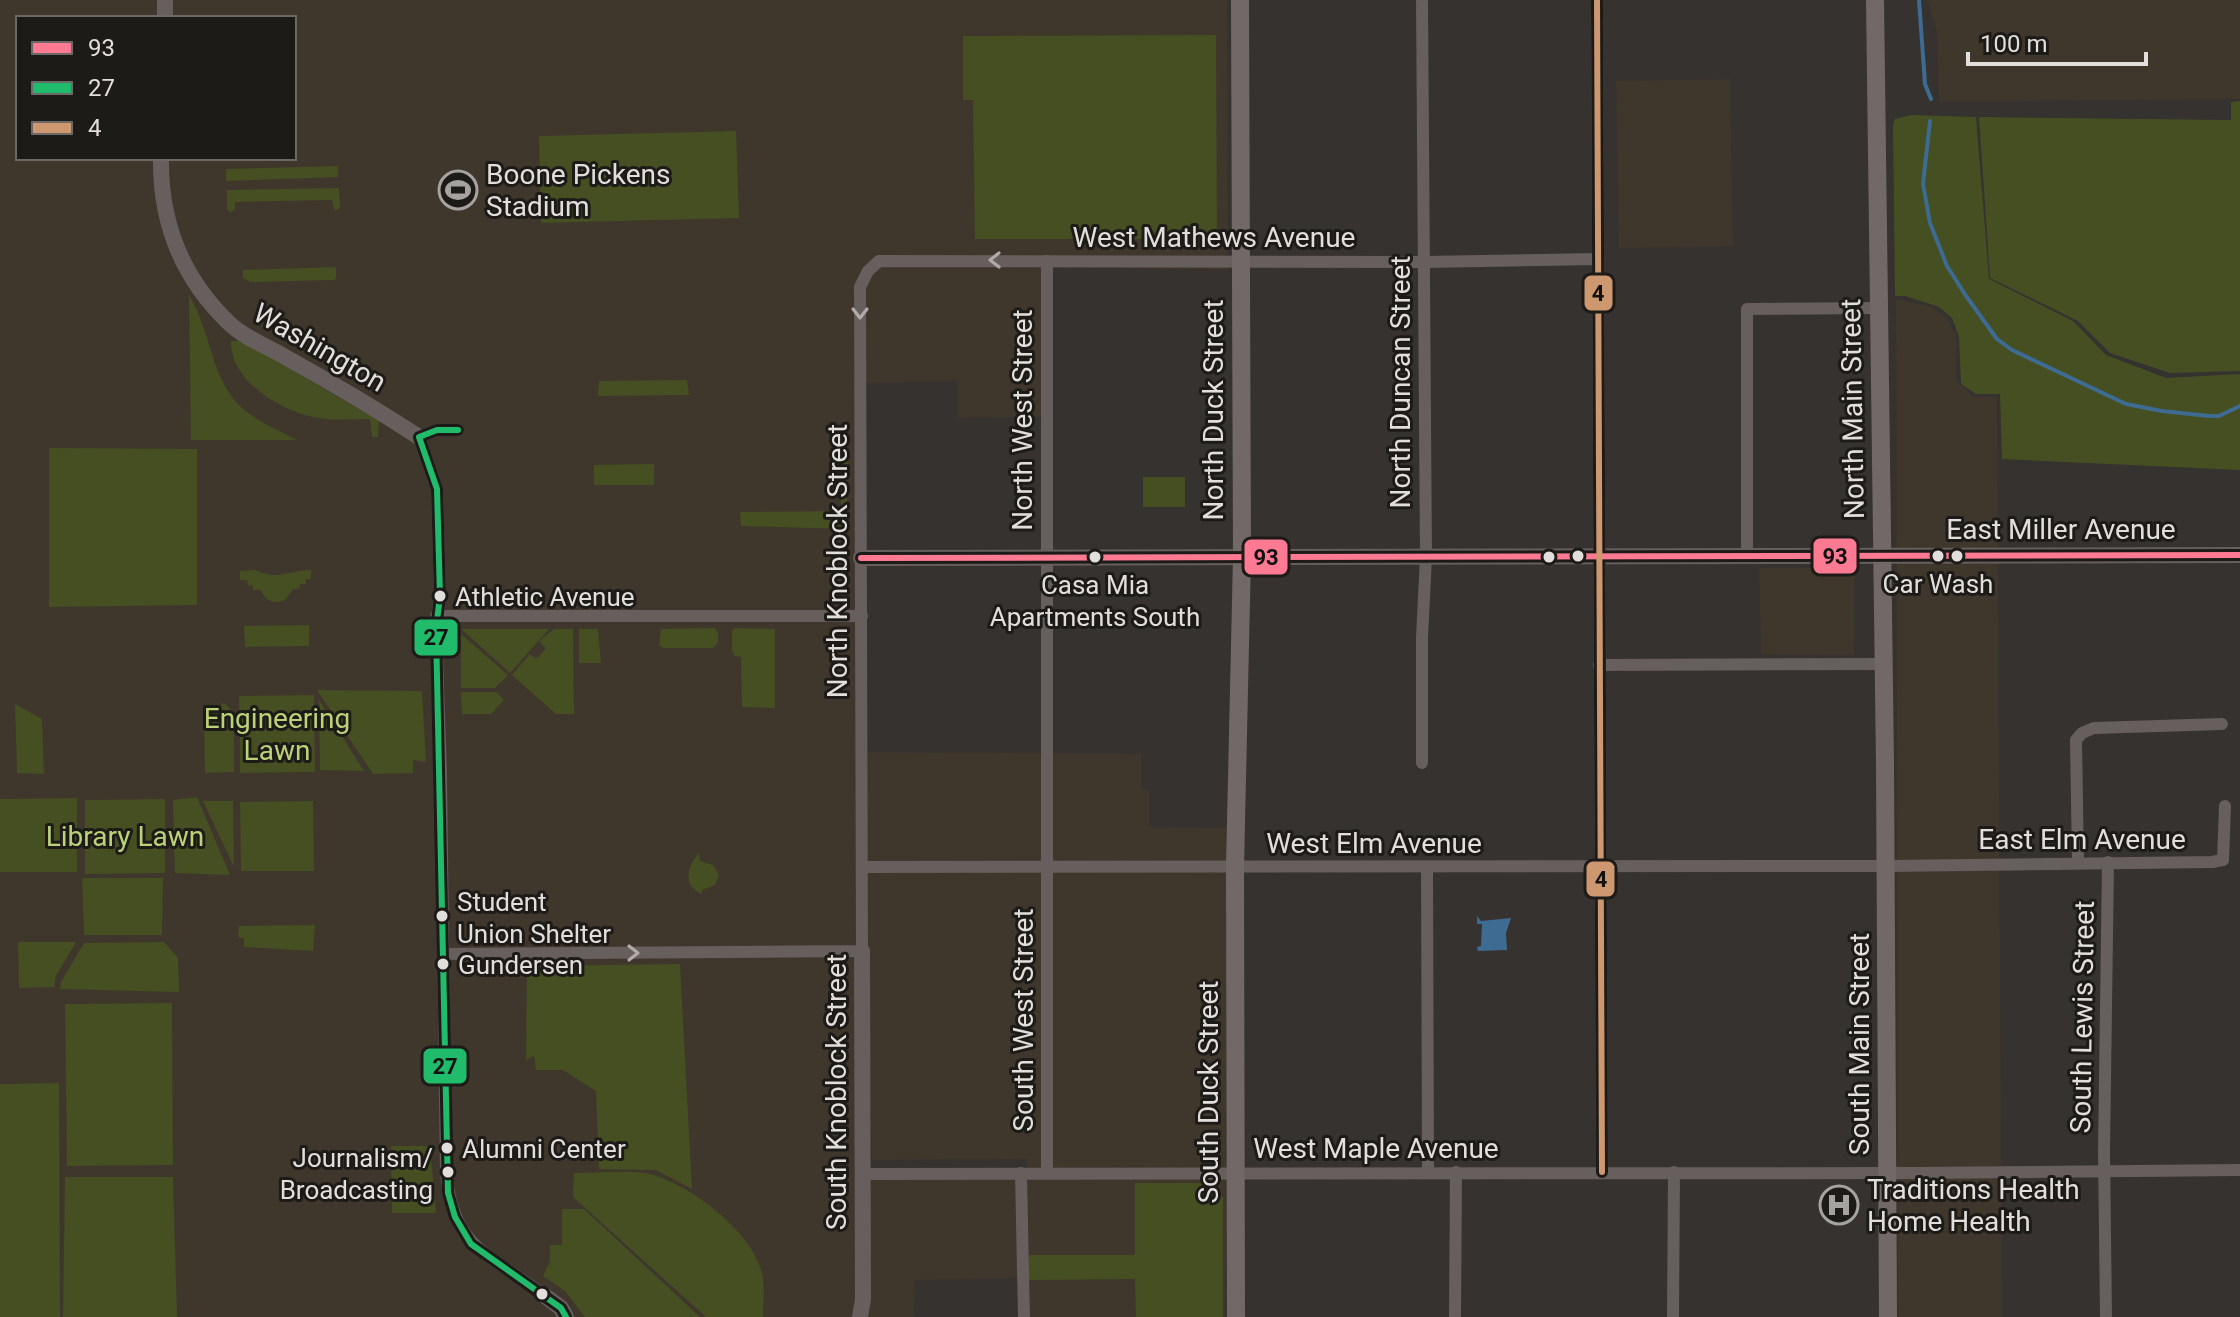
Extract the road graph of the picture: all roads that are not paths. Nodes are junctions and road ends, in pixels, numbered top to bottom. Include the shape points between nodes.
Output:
1 (1240, 0) edge
2 (1422, 0) edge
3 (1597, 0) edge
4 (1875, 0) edge
5 (161, 160) edge
6 (1598, 259) junction
7 (879, 261) joint
8 (1047, 261) junction
9 (1241, 262) junction
10 (1424, 262) junction
11 (1878, 308) junction
12 (458, 430) dead end
13 (419, 437) junction
14 (2240, 555) edge
15 (1046, 557) junction
16 (1242, 557) junction
17 (1426, 557) junction
18 (1599, 557) junction
19 (1747, 557) junction
20 (1882, 557) junction
21 (861, 558) junction
22 (436, 616) junction
23 (862, 616) junction
24 (1884, 664) junction
25 (1599, 665) junction
26 (2222, 724) dead end
27 (1422, 763) dead end
28 (2225, 806) dead end
29 (2078, 862) junction
30 (2108, 862) junction
31 (1600, 866) junction
32 (1886, 866) junction
33 (862, 867) junction
34 (1046, 867) junction
35 (1235, 867) junction
36 (1427, 867) junction
37 (862, 951) junction
38 (443, 954) junction
39 (2104, 1170) junction
40 (2240, 1170) edge
41 (1236, 1172) junction
42 (1428, 1172) junction
43 (1456, 1172) junction
44 (1602, 1172) junction
45 (1674, 1172) junction
46 (1888, 1172) junction
47 (1021, 1173) junction
48 (1047, 1173) junction
49 (863, 1174) junction
50 (541, 1293) joint
51 (566, 1317) edge
52 (860, 1317) edge
53 (1024, 1317) edge
54 (1236, 1317) edge
55 (1455, 1317) edge
56 (1673, 1317) edge
57 (1888, 1317) edge
58 (2106, 1317) edge

1 - 9 main road, North Duck Street
2 - 10 street, North Duncan Street
3 - 6 street
4 - 11 main road, North Main Street
5 - 13 street, Washington via 171,237 183,265 231,326
6 - 10 street, West Mathews Avenue
6 - 18 street
8 -> 7 street, West Mathews Avenue
7 -> 21 street, North Knoblock Street via 860,287
8 - 9 street, West Mathews Avenue
8 - 15 street, North West Street
9 - 10 street, West Mathews Avenue
9 - 16 main road, North Duck Street
10 - 17 street, North Duncan Street
11 - 19 street via 1747,309
11 - 20 main road, North Main Street
12 - 13 street
13 - 22 street via 437,489
14 - 20 street, East Miller Avenue
15 - 16 street, East Miller Avenue
15 - 21 street, East Miller Avenue
15 - 34 street, North West Street
16 - 17 street, East Miller Avenue
16 - 35 main road, North Duck Street
17 - 18 street, East Miller Avenue
17 - 27 street, North Duncan Street
18 - 19 street, East Miller Avenue
18 - 25 street
19 - 20 street, East Miller Avenue
20 - 24 main road, North Main Street
21 - 23 street, North Knoblock Street
22 - 23 street
22 - 38 street
23 - 33 street, North Knoblock Street
24 - 25 street
24 - 32 main road, North Main Street
25 - 31 street
26 - 29 street via 2094,728 2082,733 2076,740
28 - 30 street, East Elm Avenue via 2222,861
29 - 30 street, East Elm Avenue
29 - 32 street, East Elm Avenue
30 - 39 street, South Lewis Street
31 - 32 street, West Elm Avenue
31 - 36 street, West Elm Avenue
31 - 44 street
32 - 46 main road, South Main Street
33 - 34 street, West Elm Avenue
33 - 37 street, South Knoblock Street
34 - 35 street, West Elm Avenue
34 - 48 street, South West Street
35 - 36 street, West Elm Avenue
35 - 41 main road, South Duck Street
36 - 42 street
38 -> 37 street
37 - 49 street, South Knoblock Street
38 - 50 street via 448,1193 471,1244
39 - 40 street, West Maple Avenue
39 - 46 street, West Maple Avenue
39 - 58 street, South Lewis Street
41 - 42 street, West Maple Avenue
41 - 48 street, West Maple Avenue
41 - 54 main road, South Duck Street
42 - 43 street, West Maple Avenue
43 - 44 street, West Maple Avenue
43 - 55 street
44 - 45 street, West Maple Avenue
45 - 46 street, West Maple Avenue
45 - 56 street
46 - 57 main road, South Main Street
47 - 48 street, West Maple Avenue
47 - 49 street, West Maple Avenue
47 - 53 street, South West Street
49 - 52 street, South Knoblock Street
50 - 51 street

